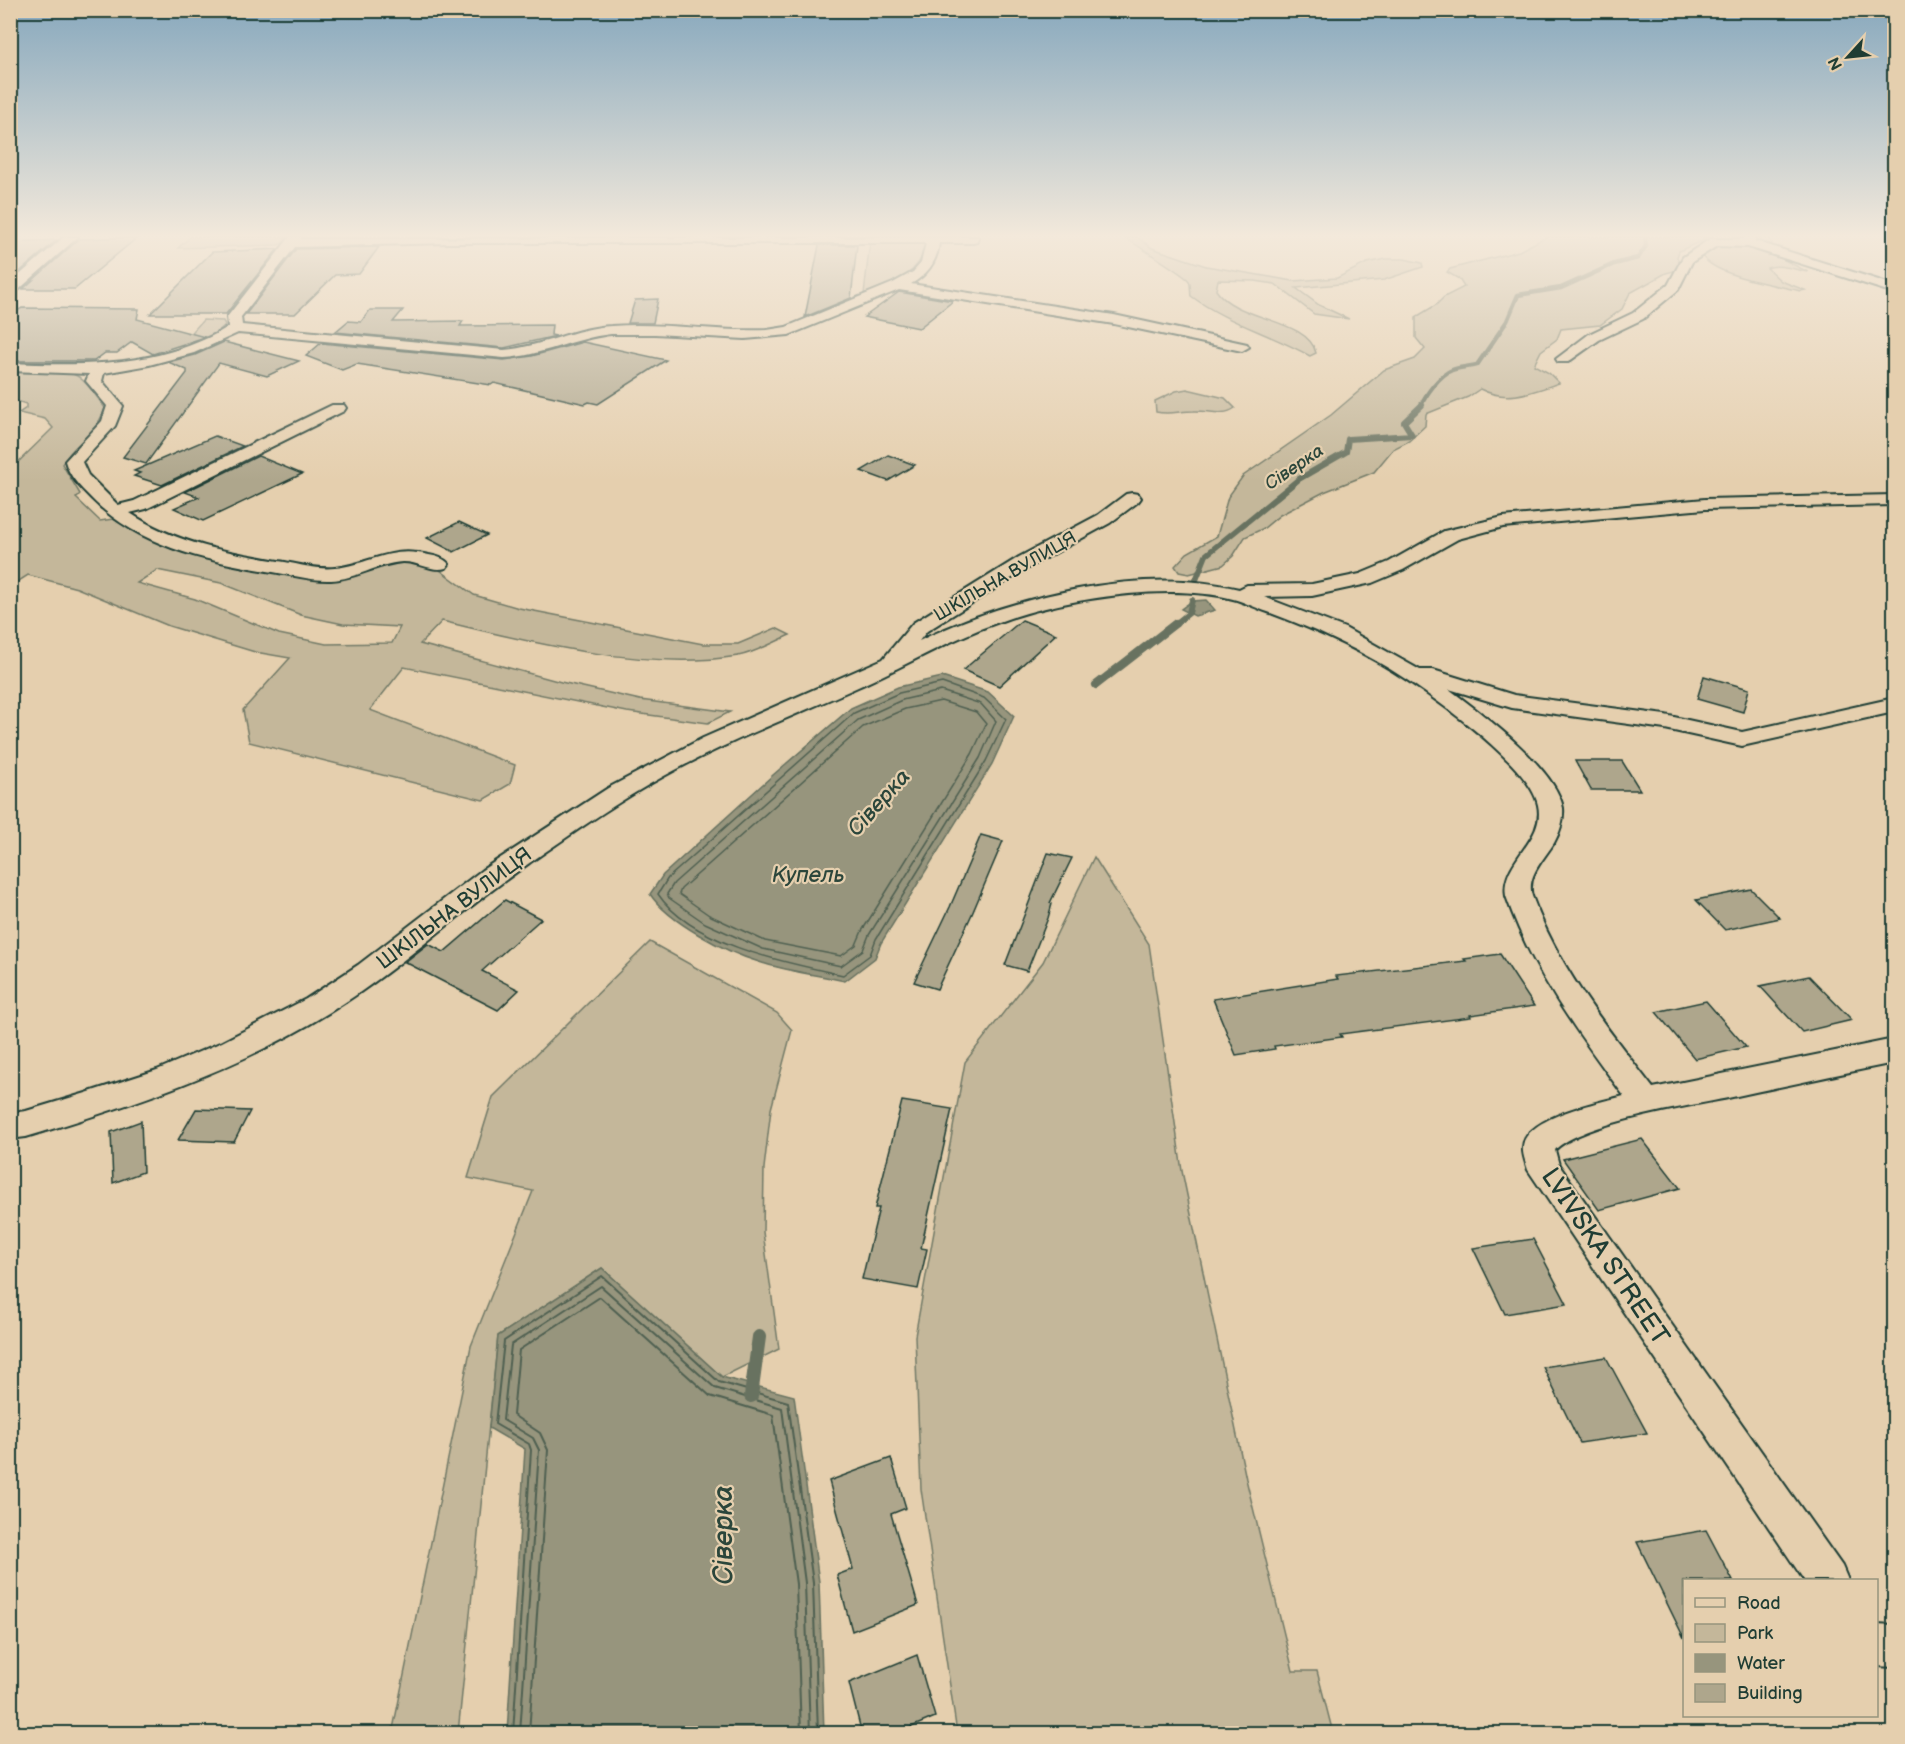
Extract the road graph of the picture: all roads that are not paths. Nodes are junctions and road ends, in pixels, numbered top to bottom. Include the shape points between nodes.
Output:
1 (234, 318) edge
2 (820, 318) edge
3 (1116, 318) edge
4 (1633, 318) edge
5 (235, 329) junction
6 (1242, 347) dead end
7 (1563, 359) dead end
8 (10, 367) edge
9 (98, 369) junction
10 (338, 408) dead end
11 (1132, 498) dead end
12 (1894, 500) edge
13 (116, 511) junction
14 (439, 564) dead end
15 (1228, 592) junction
16 (887, 666) junction
17 (1407, 669) junction
18 (1894, 705) edge
19 (1894, 1051) edge
20 (1646, 1102) junction
21 (10, 1126) edge
22 (1827, 1579) edge
23 (1878, 1645) edge
24 (1894, 1646) edge

1 - 5 street
2 - 5 street via 777,333 606,330 539,350 504,354
3 - 6 street
4 - 7 street via 1594,337
5 - 9 street via 191,348
8 - 9 street
9 - 13 street via 94,381 115,406 109,423 73,461 102,502
10 - 13 street via 140,505
11 - 16 street, ШКІЛЬНА ВУЛИЦЯ via 1104,519 1026,561 920,627
12 - 15 street via 1705,504 1503,522 1451,535 1365,579 1312,590
13 - 14 street via 133,524 186,548 320,574 343,574 405,556
15 - 16 street, ШКІЛЬНА ВУЛИЦЯ via 1144,589 1047,602 969,626
15 - 17 street, ШКІЛЬНА ВУЛИЦЯ via 1306,618
16 - 21 street, ШКІЛЬНА ВУЛИЦЯ via 716,741 634,784 511,863 321,1004 237,1050 142,1088
17 - 18 street via 1512,701 1665,722 1742,739
17 - 20 street, ШКІЛЬНА ВУЛИЦЯ via 1482,726 1524,765 1550,798 1553,822 1524,865 1517,889 1536,940 1562,988
19 - 20 street, LVIVSKA STREET
20 - 22 street, LVIVSKA STREET via 1570,1124 1550,1134 1538,1146 1544,1170
23 - 24 street

